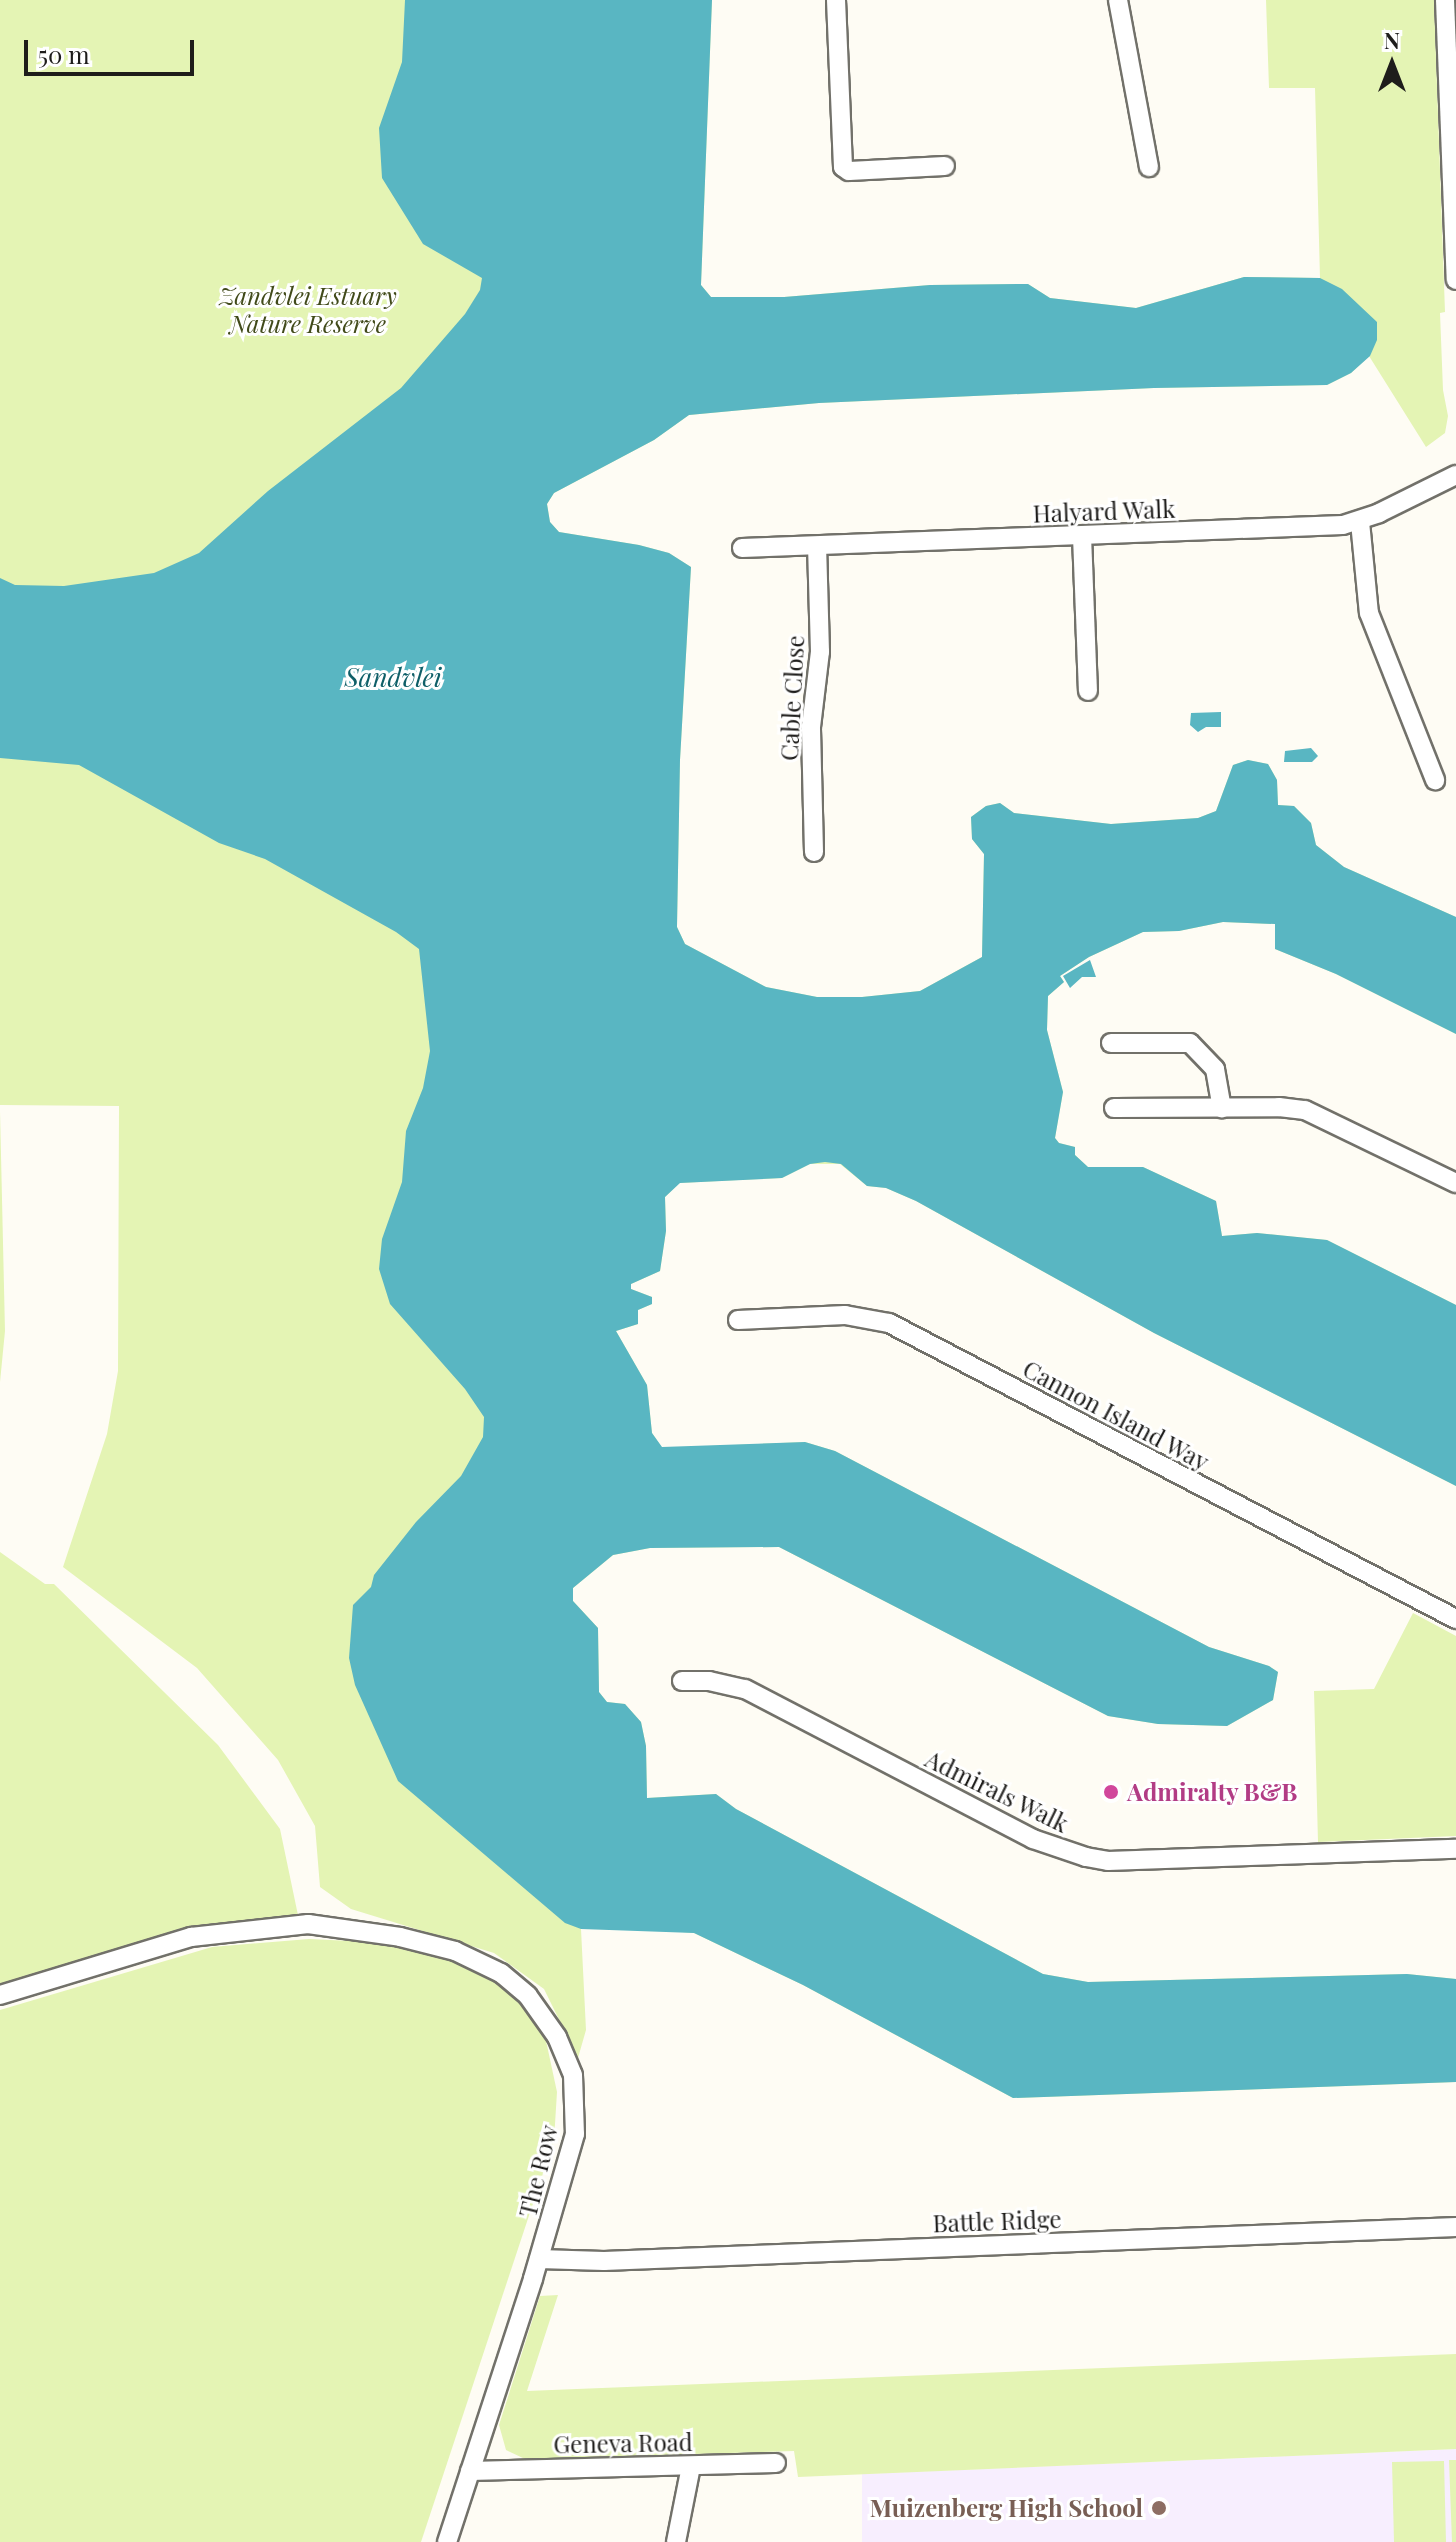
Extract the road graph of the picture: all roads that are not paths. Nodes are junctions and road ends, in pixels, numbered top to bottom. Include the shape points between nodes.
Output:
1 (836, 0) edge
2 (1118, 0) edge
3 (1445, 0) edge
4 (945, 166) dead end
5 (1149, 167) dead end
6 (1456, 280) edge
7 (1456, 475) edge
8 (1360, 522) junction
9 (1082, 536) junction
10 (817, 546) junction
11 (742, 548) dead end
12 (1088, 691) dead end
13 (1435, 780) dead end
14 (814, 852) dead end
15 (1111, 1043) dead end
16 (1114, 1108) dead end
17 (1222, 1108) junction
18 (1456, 1183) edge
19 (738, 1320) dead end
20 (1456, 1619) edge
21 (682, 1681) dead end
22 (1456, 1849) edge
23 (0, 1995) edge
24 (1456, 2227) edge
25 (539, 2259) junction
26 (776, 2463) dead end
27 (691, 2466) junction
28 (470, 2471) junction
29 (447, 2542) edge
30 (676, 2542) edge

1 - 4 street via 841,162 849,171
2 - 5 street
3 - 6 street
7 - 8 street, Halyard Walk
8 - 9 street, Halyard Walk
8 - 13 street via 1369,613
9 - 10 street, Halyard Walk
9 - 12 street
10 - 11 street, Halyard Walk
10 - 14 street, Cable Close via 820,652 811,727
15 - 17 street via 1190,1043 1215,1069
16 - 17 street
17 - 18 street via 1305,1110
19 - 20 street, Cannon Island Way via 845,1315 889,1323
21 - 22 street, Admirals Walk via 745,1689 1033,1839 1097,1859
23 - 25 street, The Row via 191,1937 308,1924 400,1937 471,1957 516,1985 549,2024 573,2075 575,2134
24 - 25 street, Battle Ridge via 604,2261
25 - 28 street, The Row
26 - 27 street, Geneva Road
27 - 28 street, Geneva Road
27 - 30 street
28 - 29 street, The Row

